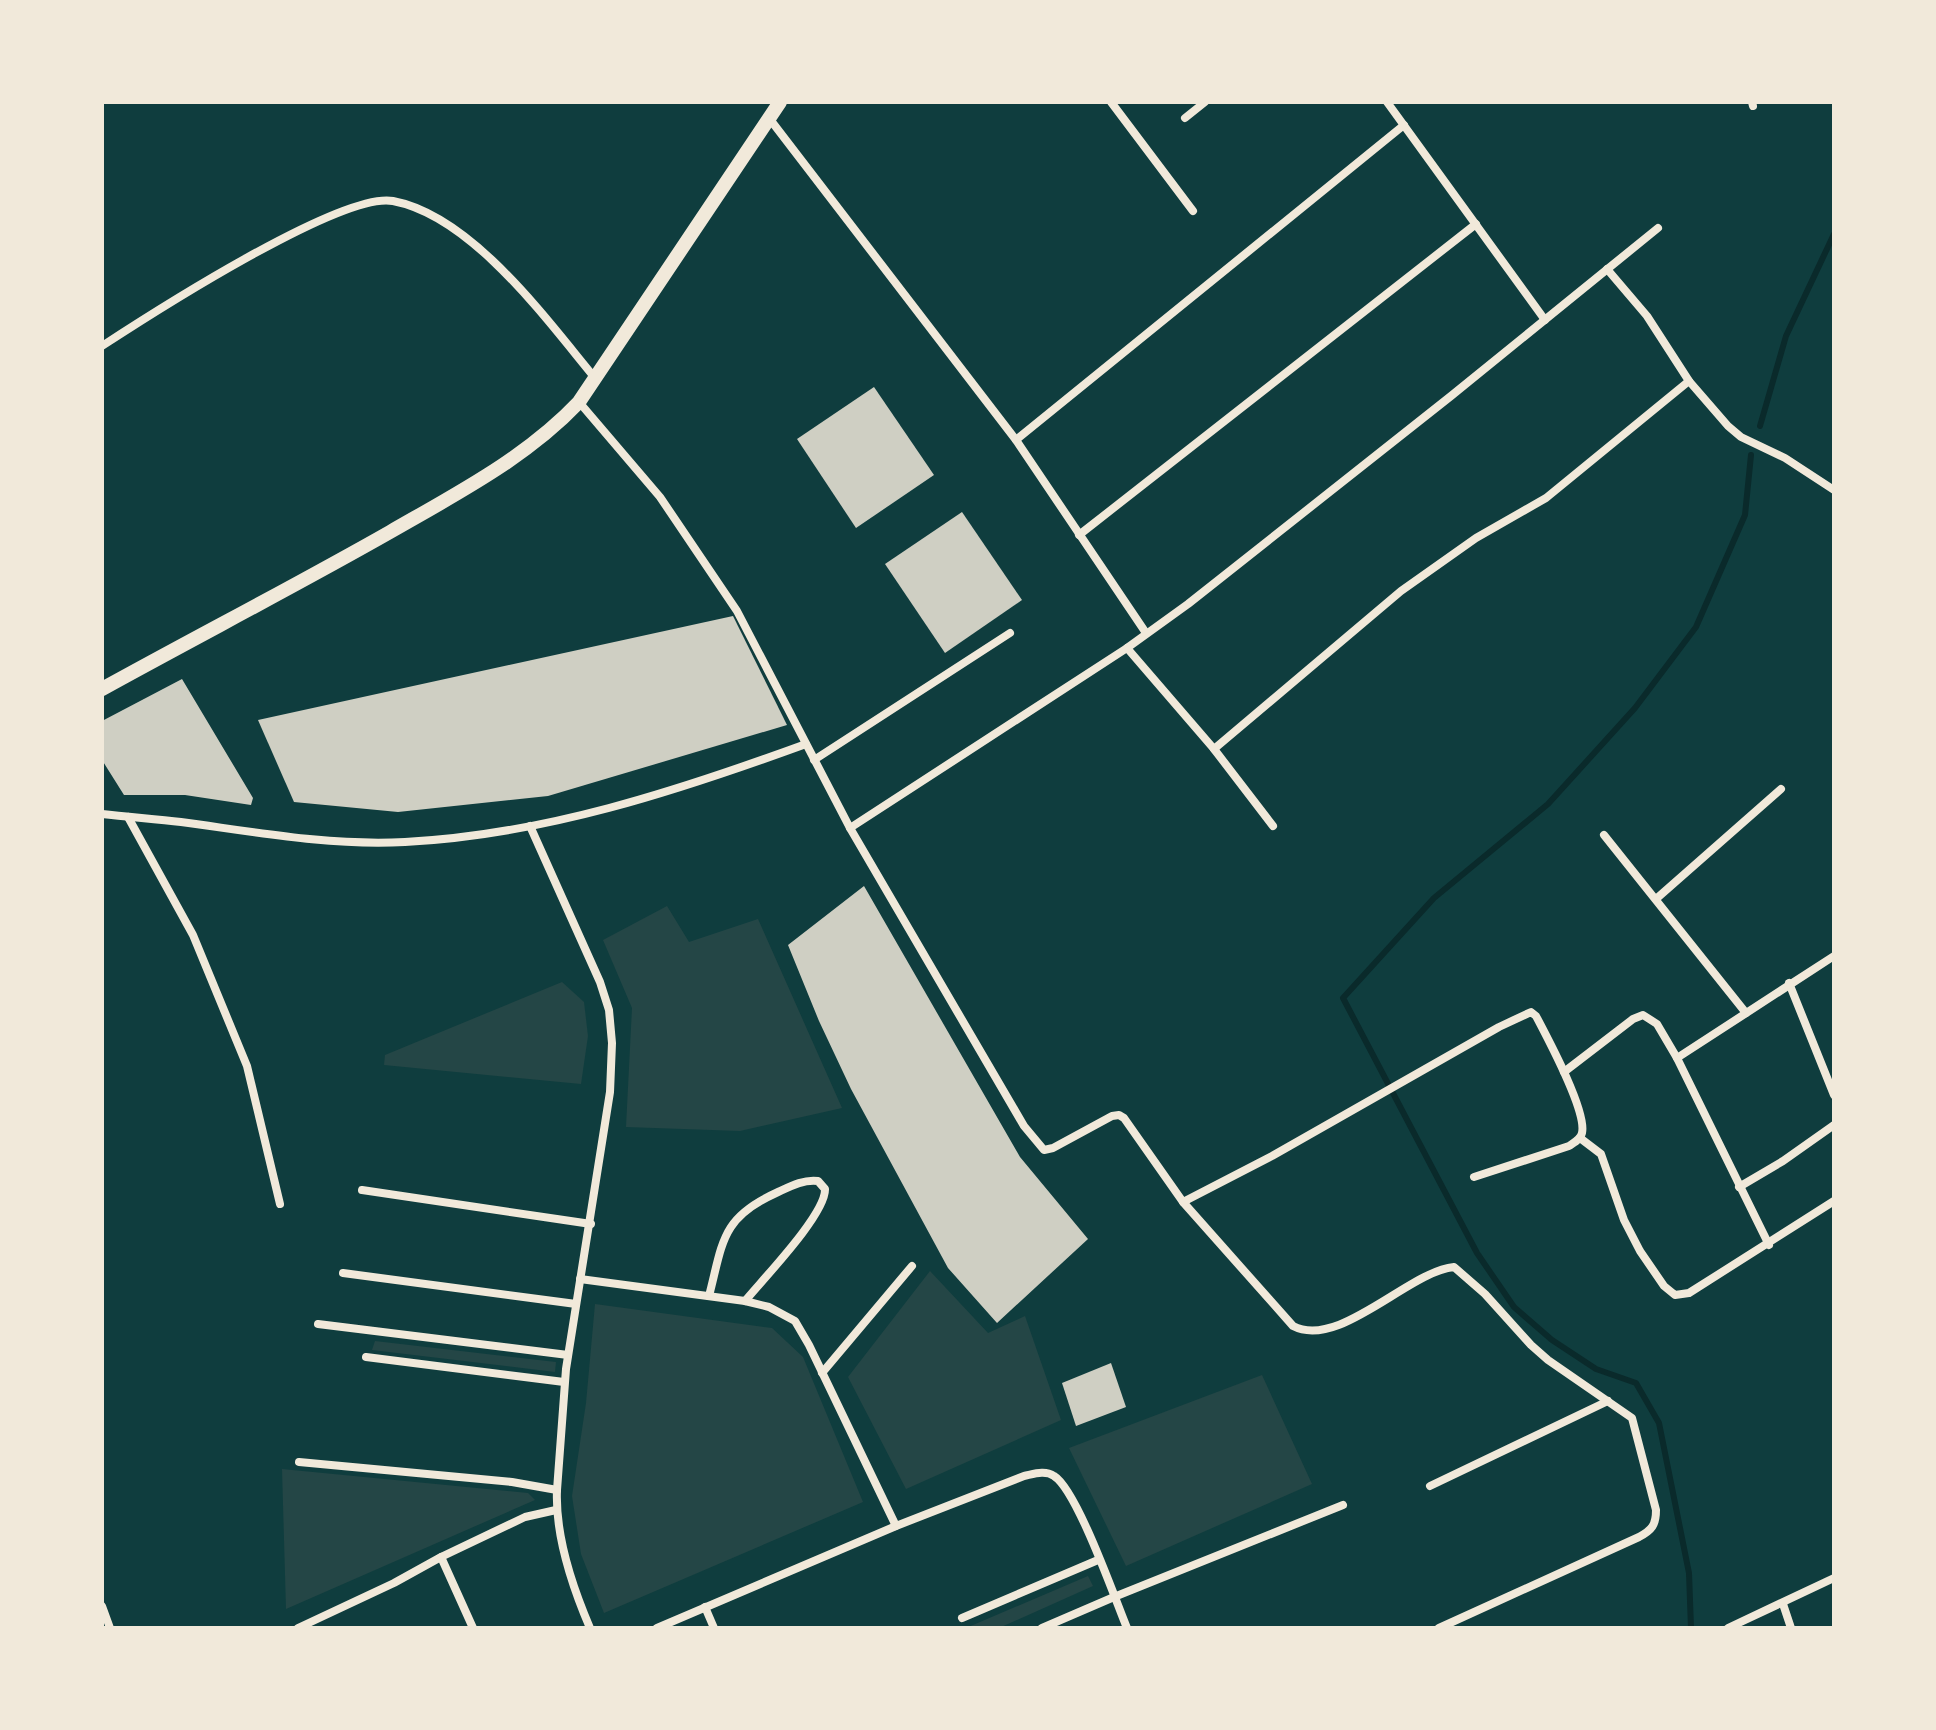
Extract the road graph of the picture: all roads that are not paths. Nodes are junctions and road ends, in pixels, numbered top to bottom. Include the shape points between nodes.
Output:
1 (780, 102) edge
2 (1111, 102) edge
3 (1205, 102) edge
4 (1387, 102) edge
5 (769, 118) junction
6 (1185, 118) dead end
7 (1404, 125) junction
8 (1193, 211) dead end
9 (1476, 224) junction
10 (1658, 228) dead end
11 (1607, 269) junction
12 (1545, 320) junction
13 (102, 346) edge
14 (596, 378) junction
15 (1689, 381) junction
16 (579, 402) junction
17 (1016, 440) junction
18 (1834, 490) edge
19 (1079, 535) junction
20 (1010, 633) dead end
21 (1146, 633) junction
22 (1127, 648) junction
23 (102, 689) edge
24 (806, 744) junction
25 (1214, 749) junction
26 (814, 760) junction
27 (1781, 789) dead end
28 (102, 814) edge
29 (128, 817) junction
30 (530, 826) junction
31 (1273, 826) dead end
32 (850, 828) junction
33 (1604, 835) dead end
34 (1656, 899) junction
35 (1834, 956) edge
36 (1789, 983) junction
37 (1746, 1013) junction
38 (1677, 1058) junction
39 (1564, 1072) junction
40 (1834, 1095) edge
41 (1834, 1125) edge
42 (1580, 1138) junction
43 (1474, 1177) dead end
44 (1739, 1187) junction
45 (362, 1190) dead end
46 (1834, 1201) edge
47 (1183, 1202) junction
48 (280, 1204) dead end
49 (591, 1224) junction
50 (1769, 1245) junction
51 (912, 1266) dead end
52 (343, 1273) dead end
53 (580, 1279) junction
54 (709, 1296) junction
55 (745, 1301) junction
56 (576, 1304) junction
57 (318, 1324) dead end
58 (568, 1355) junction
59 (366, 1357) dead end
60 (822, 1373) junction
61 (564, 1382) junction
62 (1608, 1401) junction
63 (299, 1462) dead end
64 (1430, 1486) dead end
65 (557, 1490) junction
66 (1343, 1505) dead end
67 (556, 1510) junction
68 (896, 1526) junction
69 (441, 1557) junction
70 (1098, 1560) junction
71 (1834, 1578) edge
72 (1114, 1597) junction
73 (1783, 1604) junction
74 (102, 1606) edge
75 (705, 1607) junction
76 (962, 1618) dead end
77 (110, 1628) edge
78 (298, 1628) edge
79 (473, 1628) edge
80 (590, 1628) edge
81 (657, 1628) edge
82 (714, 1628) edge
83 (1042, 1628) edge
84 (1127, 1628) edge
85 (1439, 1628) edge
86 (1728, 1628) edge
87 (1791, 1628) edge

1 - 5 street
2 - 8 street
3 - 6 street
4 - 7 street
5 - 14 street
5 - 17 street
7 - 9 street
7 - 17 street
9 - 12 street
9 - 19 street
10 - 11 street
11 - 12 street
11 - 15 street via 1647,316
12 - 21 street
13 - 14 street via 242,260 323,219 389,200 445,223 490,257
14 - 16 street
15 - 18 street via 1741,437
15 - 25 street via 1546,498 1476,538 1401,591
16 - 23 street via 543,436 476,482
16 - 24 street via 660,497 698,551 737,611
17 - 19 street
19 - 21 street
20 - 26 street
21 - 22 street
22 - 25 street
22 - 32 street
24 - 26 street
24 - 30 street via 709,779
25 - 31 street
26 - 32 street
27 - 34 street
28 - 29 street
29 - 30 street via 296,839 405,842
29 - 48 street via 193,935 247,1066
30 - 49 street via 609,1010 610,1092
32 - 47 street via 1039,1148 1053,1148 1119,1115
33 - 34 street
34 - 37 street
35 - 36 street
36 - 37 street
36 - 40 street
37 - 38 street
38 - 39 street via 1652,1019 1639,1016
38 - 44 street
39 - 42 street via 1582,1125
39 - 47 street via 1531,1012
41 - 44 street
42 - 43 street
42 - 50 street via 1601,1154 1640,1251 1675,1295 1689,1293
44 - 50 street
45 - 49 street
46 - 50 street
47 - 62 street via 1293,1326 1318,1331 1338,1324 1454,1267 1540,1352
49 - 53 street
51 - 60 street
52 - 56 street
53 - 54 street
53 - 56 street
54 - 55 street
54 - 55 street via 724,1241 740,1213 787,1188 818,1181 826,1195 811,1222
55 - 60 street via 795,1321
56 - 58 street
57 - 58 street
58 - 61 street
59 - 61 street
60 - 68 street
61 - 65 street
62 - 64 street
62 - 85 street via 1625,1411 1636,1427 1655,1525
63 - 65 street
65 - 67 street
66 - 72 street
67 - 69 street via 525,1517
67 - 80 street
68 - 70 street via 1045,1472 1065,1487
68 - 75 street
69 - 78 street
69 - 79 street
70 - 72 street
70 - 76 street
71 - 73 street
72 - 83 street
72 - 84 street
73 - 86 street
73 - 87 street
74 - 77 street
75 - 81 street
75 - 82 street

